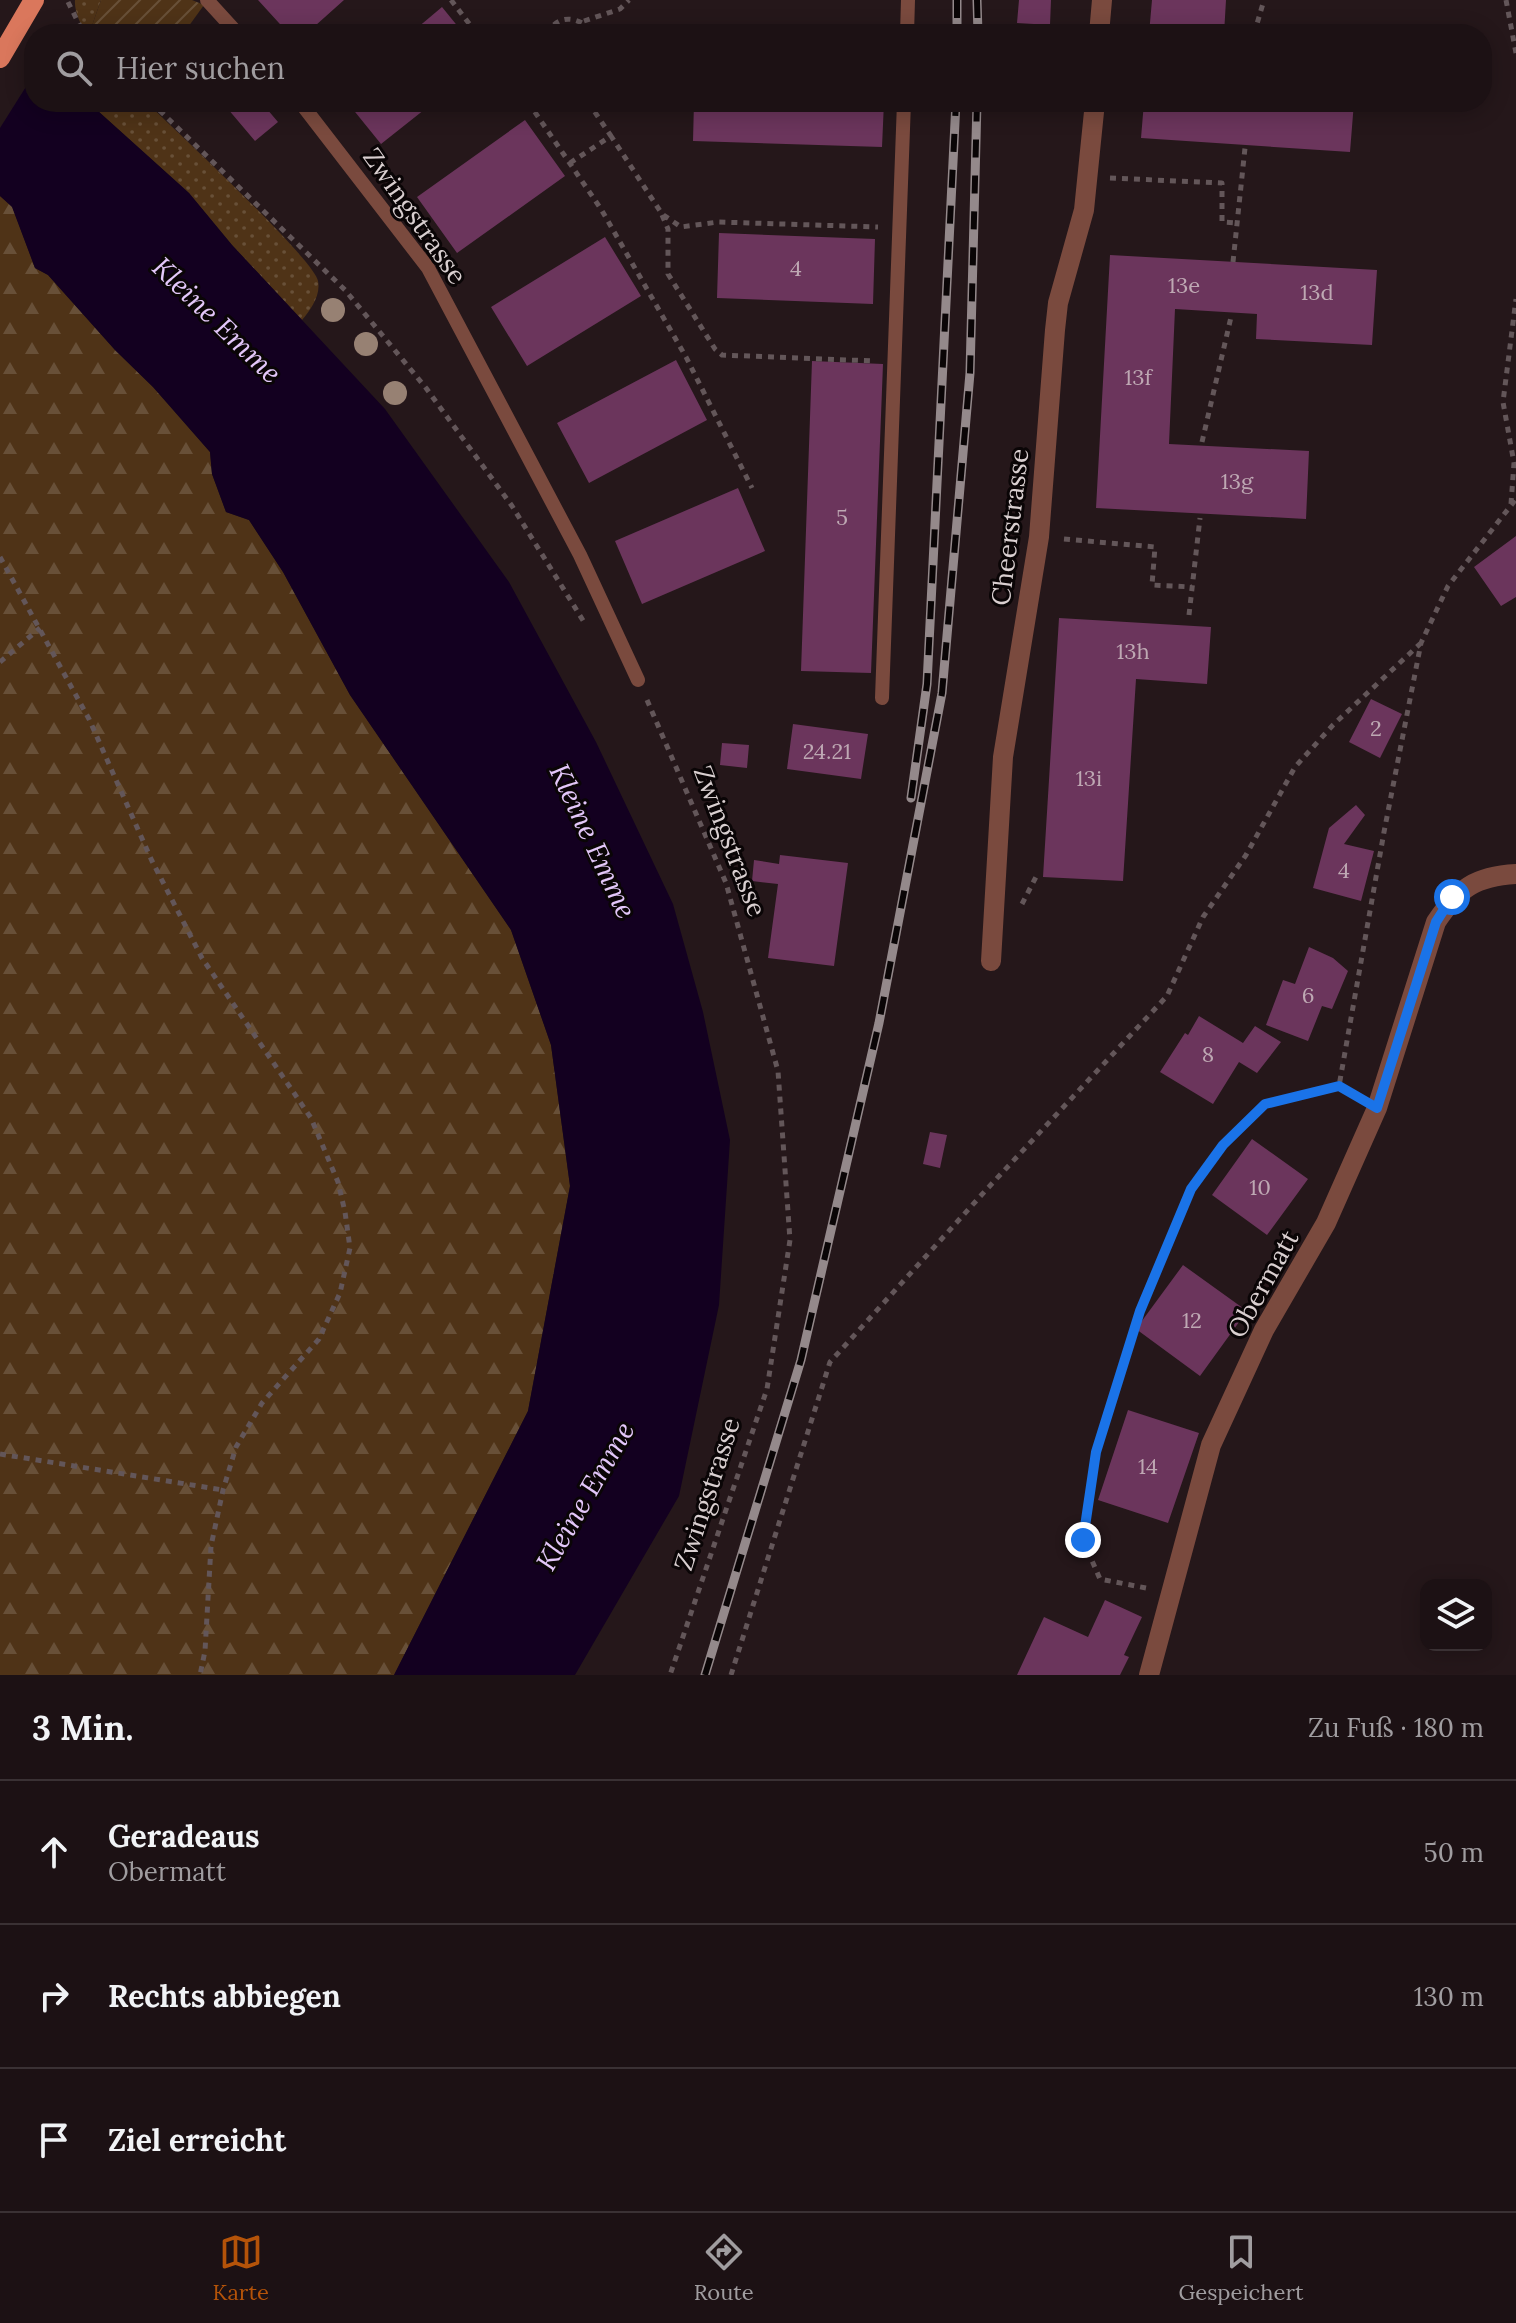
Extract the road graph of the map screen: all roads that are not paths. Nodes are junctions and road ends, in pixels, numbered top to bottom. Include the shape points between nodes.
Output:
1 (34, 0) edge
2 (207, 0) edge
3 (908, 0) edge
4 (1102, 0) edge
5 (229, 24) edge
6 (907, 24) edge
7 (1100, 24) edge
8 (0, 58) edge
9 (308, 112) edge
10 (904, 112) edge
11 (1094, 112) edge
12 (638, 680) road end
13 (882, 698) dead end
14 (1516, 874) edge
15 (991, 961) dead end
16 (1149, 1675) edge

1 - 8 main road
2 - 5 lane
3 - 6 lane
4 - 7 street
9 - 12 lane, Zwingstrasse via 428,268 580,555
10 - 13 lane
11 - 15 street, Cheerstrasse via 1079,235 1058,303 1039,537 1003,757
14 - 16 street, Obermatt via 1473,882 1452,897 1436,922 1377,1108 1326,1223 1264,1330 1211,1445

